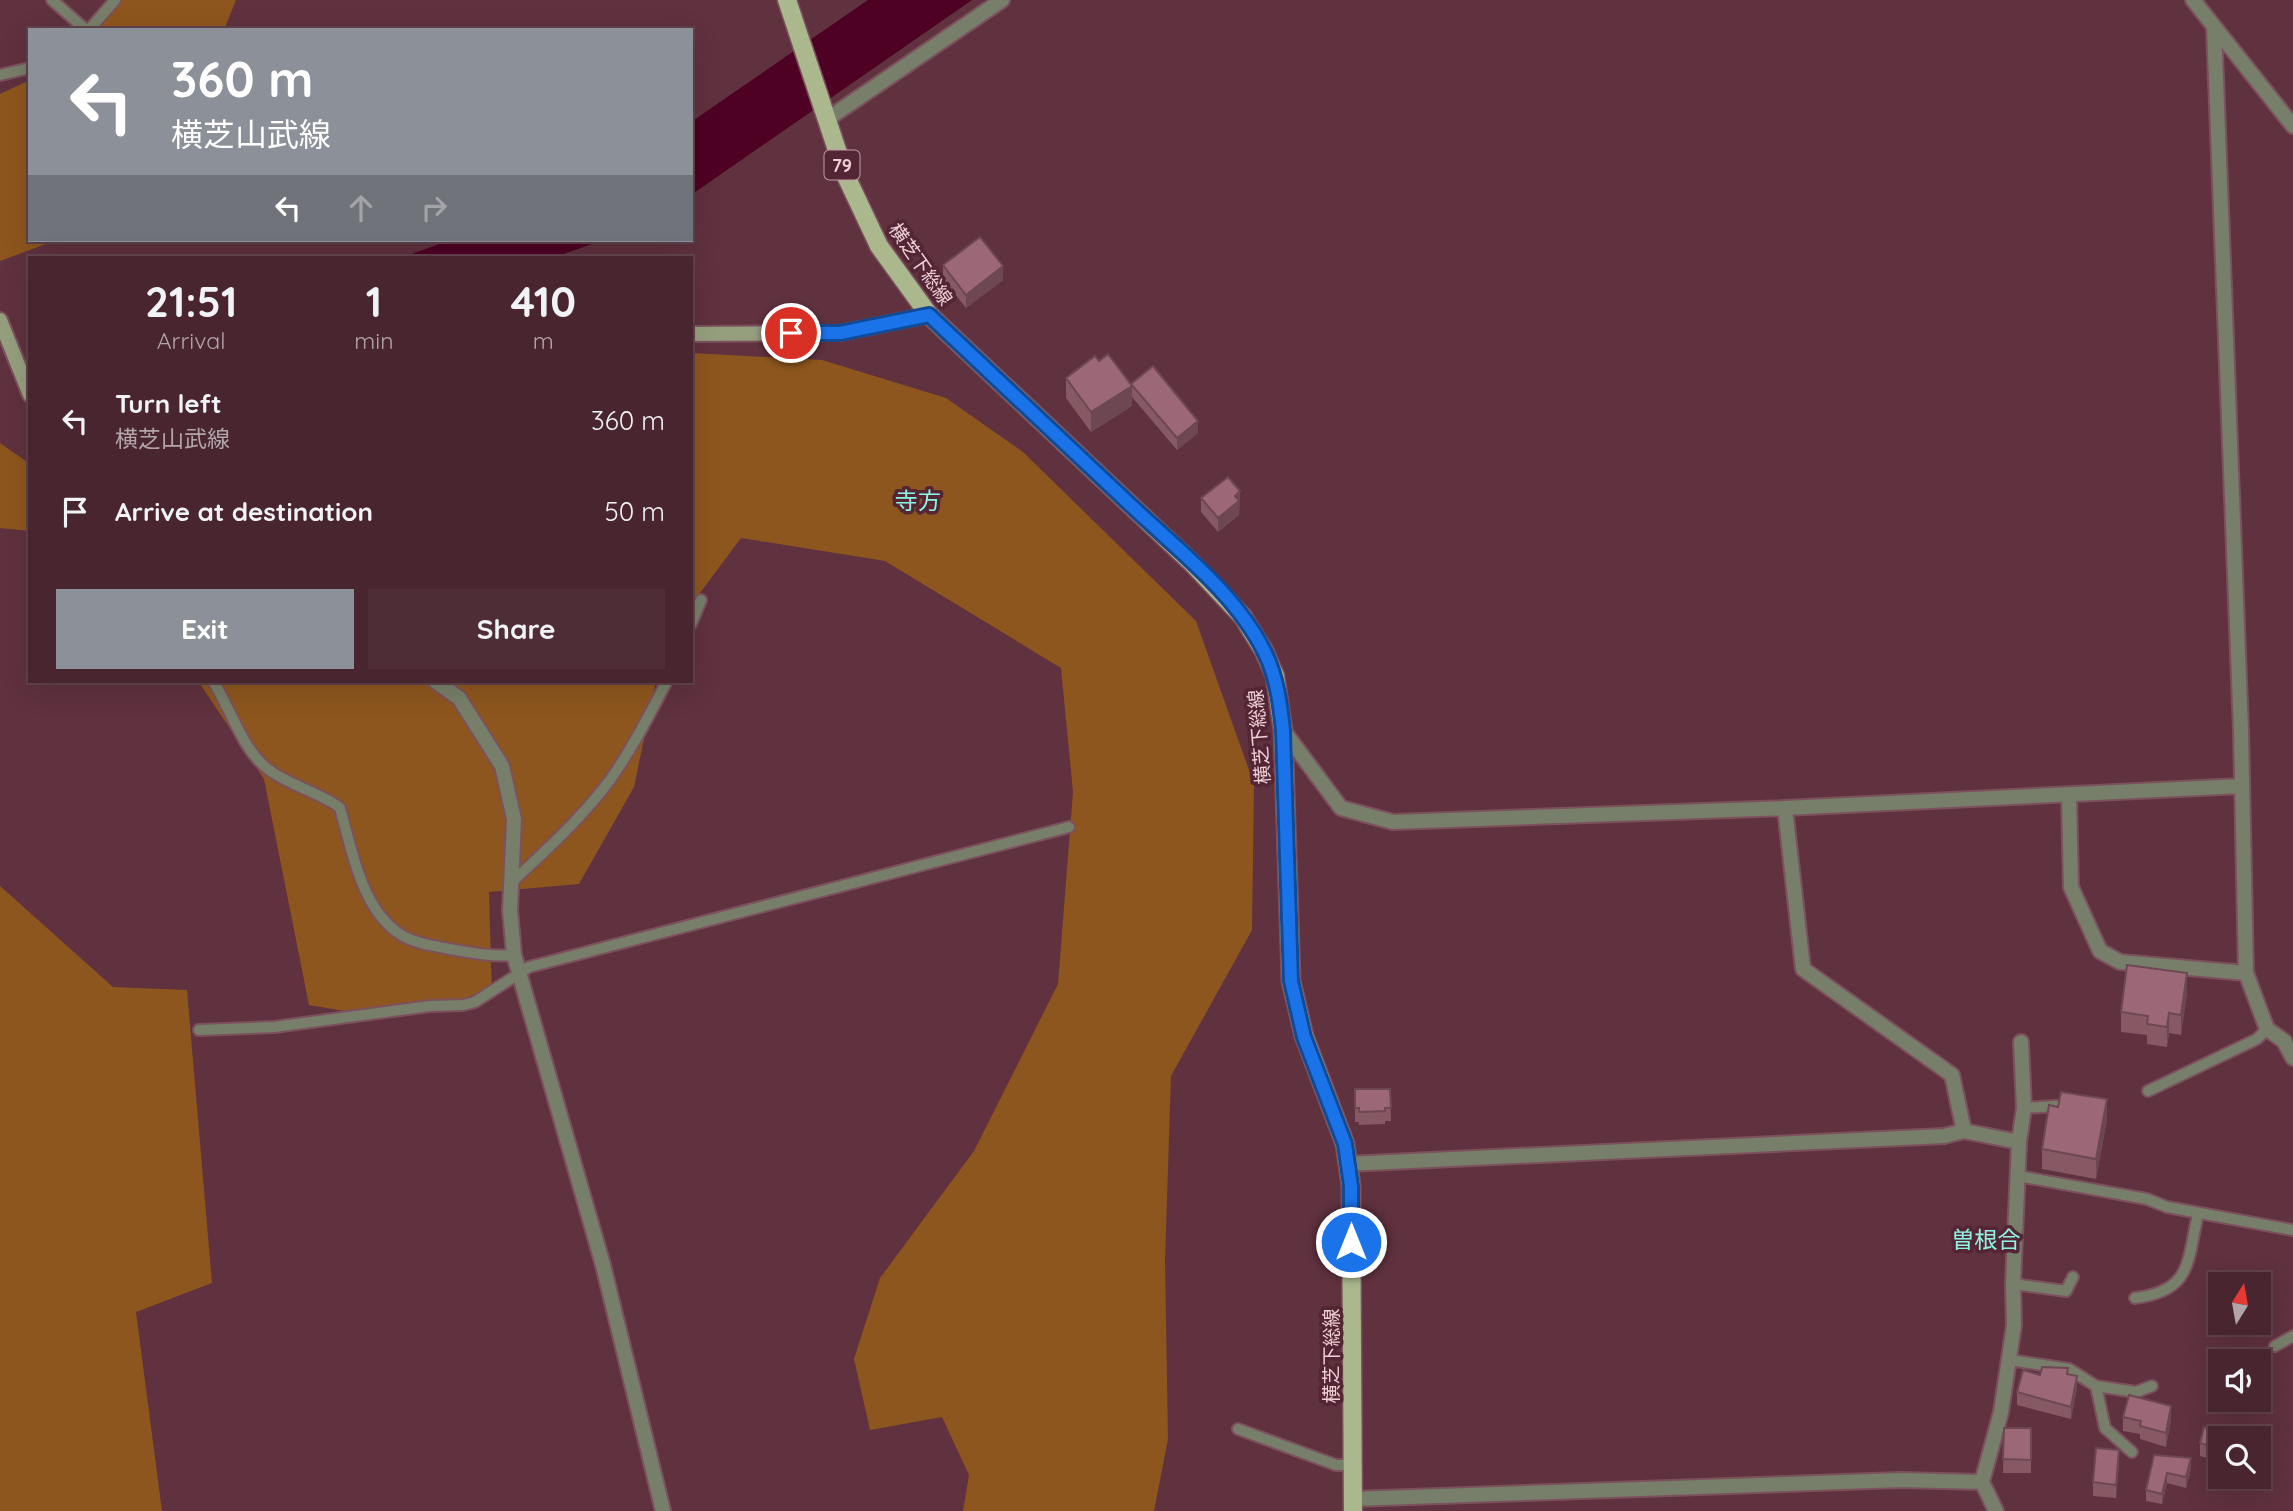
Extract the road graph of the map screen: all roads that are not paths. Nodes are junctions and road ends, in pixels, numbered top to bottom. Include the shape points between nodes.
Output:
1 (52, 0) edge
2 (115, 0) edge
3 (787, 0) edge
4 (1002, 0) edge
5 (2193, 0) edge
6 (2214, 27) junction
7 (86, 28) edge
8 (90, 28) edge
9 (28, 68) edge
10 (0, 75) edge
11 (826, 120) junction
12 (2293, 126) edge
13 (929, 315) junction
14 (0, 320) edge
15 (693, 334) edge
16 (28, 390) edge
17 (701, 600) dead end
18 (693, 619) edge
19 (214, 683) edge
20 (438, 683) edge
21 (666, 683) edge
22 (1283, 730) junction
23 (2242, 786) junction
24 (2069, 796) junction
25 (1785, 808) junction
26 (1069, 827) dead end
27 (511, 883) junction
28 (514, 955) junction
29 (2246, 973) junction
30 (521, 974) junction
31 (2267, 1029) junction
32 (199, 1030) dead end
33 (2021, 1042) dead end
34 (2293, 1058) edge
35 (2148, 1091) dead end
36 (2081, 1103) edge
37 (2024, 1108) junction
38 (1964, 1131) junction
39 (2019, 1142) junction
40 (1347, 1164) junction
41 (2018, 1176) junction
42 (2199, 1214) junction
43 (2293, 1230) edge
44 (2073, 1277) dead end
45 (2012, 1284) junction
46 (2135, 1298) dead end
47 (2293, 1336) edge
48 (2275, 1346) dead end
49 (2010, 1360) junction
50 (2096, 1386) junction
51 (2152, 1386) dead end
52 (1238, 1429) dead end
53 (2132, 1452) dead end
54 (1352, 1465) junction
55 (1983, 1482) junction
56 (1353, 1505) edge
57 (663, 1511) edge
58 (1996, 1511) edge

1 - 7 lane
2 - 8 lane
3 - 11 main road, 横芝下総線 / 79
4 - 11 street
5 - 6 street
6 - 12 street
6 - 23 street
9 - 10 lane
11 - 13 main road, 横芝下総線 / 79 via 879,246
13 - 15 main road via 840,333
13 - 22 main road, 横芝下総線 / 79 via 1243,617 1275,676
14 - 16 main road
17 - 18 lane
19 - 28 lane via 241,734 269,770 340,808 361,879 384,920 404,936 428,945 498,957
20 - 27 street via 458,698 502,766 514,819
21 - 27 lane via 609,782
22 - 25 street via 1341,808 1393,822
22 - 40 main road, 横芝下総線 / 79 via 1291,981 1304,1037 1336,1114
23 - 24 street
23 - 29 street
24 - 25 street
24 - 29 street via 2071,887 2100,951 2120,962
25 - 38 street via 1803,969 1952,1075
26 - 30 lane via 529,967
27 - 28 street
28 - 30 street
29 - 31 street
30 - 32 lane via 463,1005 274,1027
30 - 57 street via 603,1265
31 - 34 street via 2284,1041
31 - 35 lane via 2257,1039
33 - 37 street
36 - 37 lane
37 - 39 street
38 - 39 street
38 - 40 street via 1944,1136
39 - 41 street
40 - 54 main road, 横芝下総線 / 79 via 1351,1186
41 - 42 lane via 2147,1199
41 - 45 street
42 - 43 lane
42 - 46 lane via 2183,1276 2161,1295
44 - 45 lane via 2066,1290
45 - 49 street
47 - 48 lane
49 - 50 lane via 2069,1369
49 - 55 street
50 - 51 lane via 2136,1392
50 - 53 lane via 2105,1428
52 - 54 lane via 1336,1465
54 - 56 main road, 横芝下総線 / 79
55 - 56 street via 1900,1480
55 - 58 street

